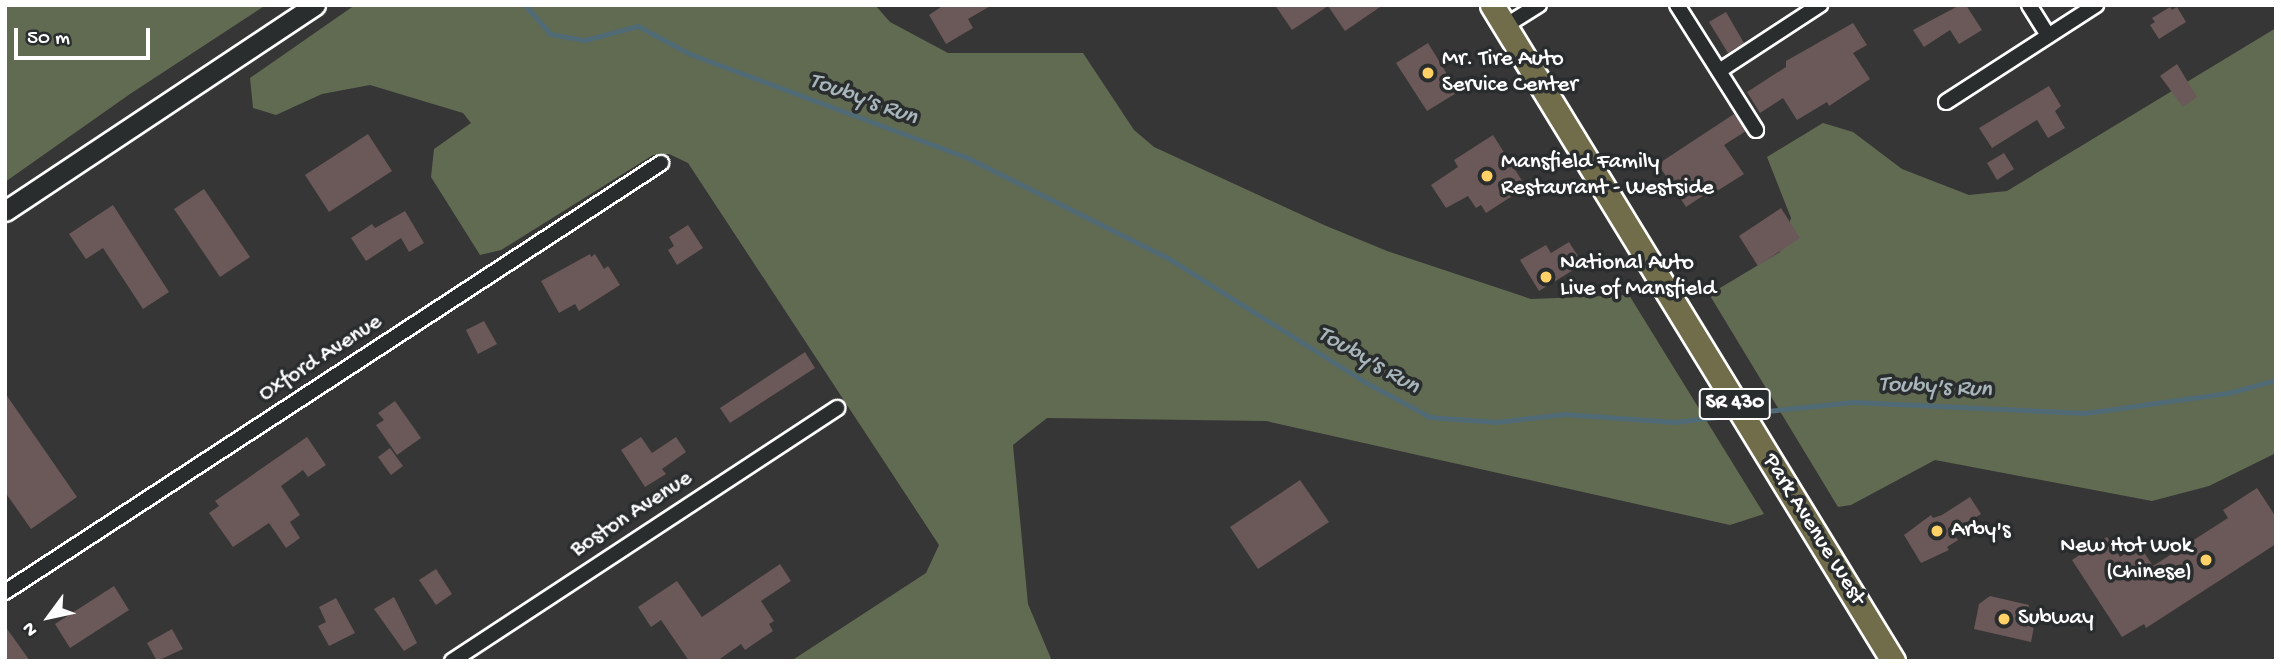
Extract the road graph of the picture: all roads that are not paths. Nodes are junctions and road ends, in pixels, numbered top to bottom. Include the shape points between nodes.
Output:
1 (315, 5) edge
2 (1492, 5) edge
3 (1539, 5) edge
4 (1677, 5) edge
5 (1820, 5) edge
6 (2029, 5) edge
7 (2096, 5) edge
8 (1505, 26) junction
9 (2048, 36) junction
10 (1719, 71) junction
11 (1946, 102) dead end
12 (1756, 130) dead end
13 (661, 163) dead end
14 (5, 211) edge
15 (837, 408) dead end
16 (5, 593) edge
17 (452, 661) edge
18 (1893, 661) edge

1 - 14 main road
2 - 8 main road, Park Avenue West / SR 430
3 - 8 street
4 - 10 street
5 - 10 street
6 - 9 street
7 - 9 street
8 - 18 main road, Park Avenue West / SR 430
9 - 11 street
10 - 12 street
13 - 16 street, Oxford Avenue
15 - 17 street, Boston Avenue

